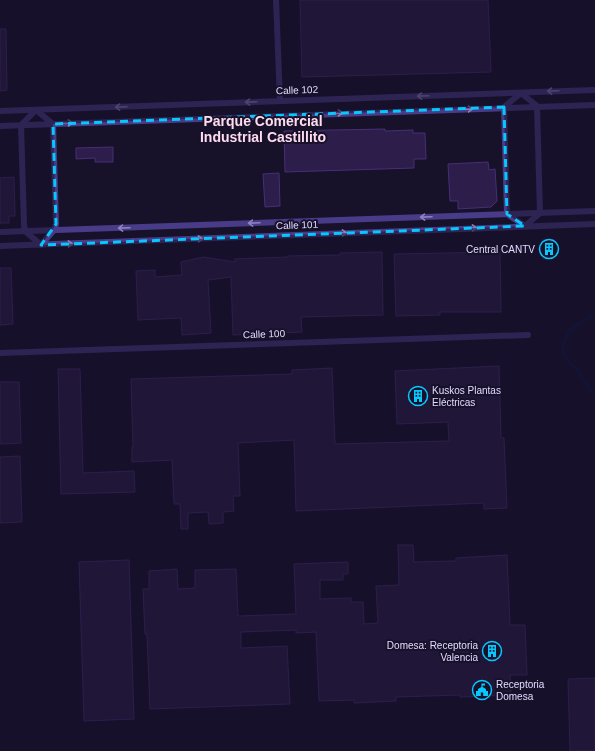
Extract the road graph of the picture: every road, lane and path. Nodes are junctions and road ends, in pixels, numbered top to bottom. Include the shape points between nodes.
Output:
1 (276, 0) edge
2 (593, 90) edge
3 (520, 93) junction
4 (280, 101) junction
5 (593, 105) edge
6 (537, 106) junction
7 (504, 107) junction
8 (36, 110) junction
9 (0, 111) edge
10 (54, 124) junction
11 (21, 125) junction
12 (0, 126) edge
13 (593, 211) edge
14 (540, 213) junction
15 (507, 214) junction
16 (593, 224) edge
17 (525, 226) junction
18 (54, 230) junction
19 (0, 232) edge
20 (25, 232) junction
21 (41, 245) junction
22 (0, 246) edge
23 (528, 335) dead end
24 (0, 353) edge

1 - 4 street
2 -> 3 street, Calle 102
3 -> 4 street, Calle 102
3 - 6 street
3 - 7 street
4 -> 8 street, Calle 102
5 - 6 street
6 - 7 street
6 - 14 street
10 -> 7 street
7 - 15 street
8 - 9 street, Calle 102
8 - 10 street
8 - 11 street
10 - 11 street
10 - 18 street
11 - 12 street
11 - 20 street
13 - 14 street, Calle 101
14 - 15 street, Calle 101
14 - 17 street
15 - 17 street
15 -> 18 street, Calle 101
16 - 17 street, Calle 101
21 -> 17 street, Calle 101
18 - 20 street, Calle 101
18 - 21 street
19 - 20 street, Calle 101
20 - 21 street
21 - 22 street, Calle 101
23 - 24 street, Calle 100

